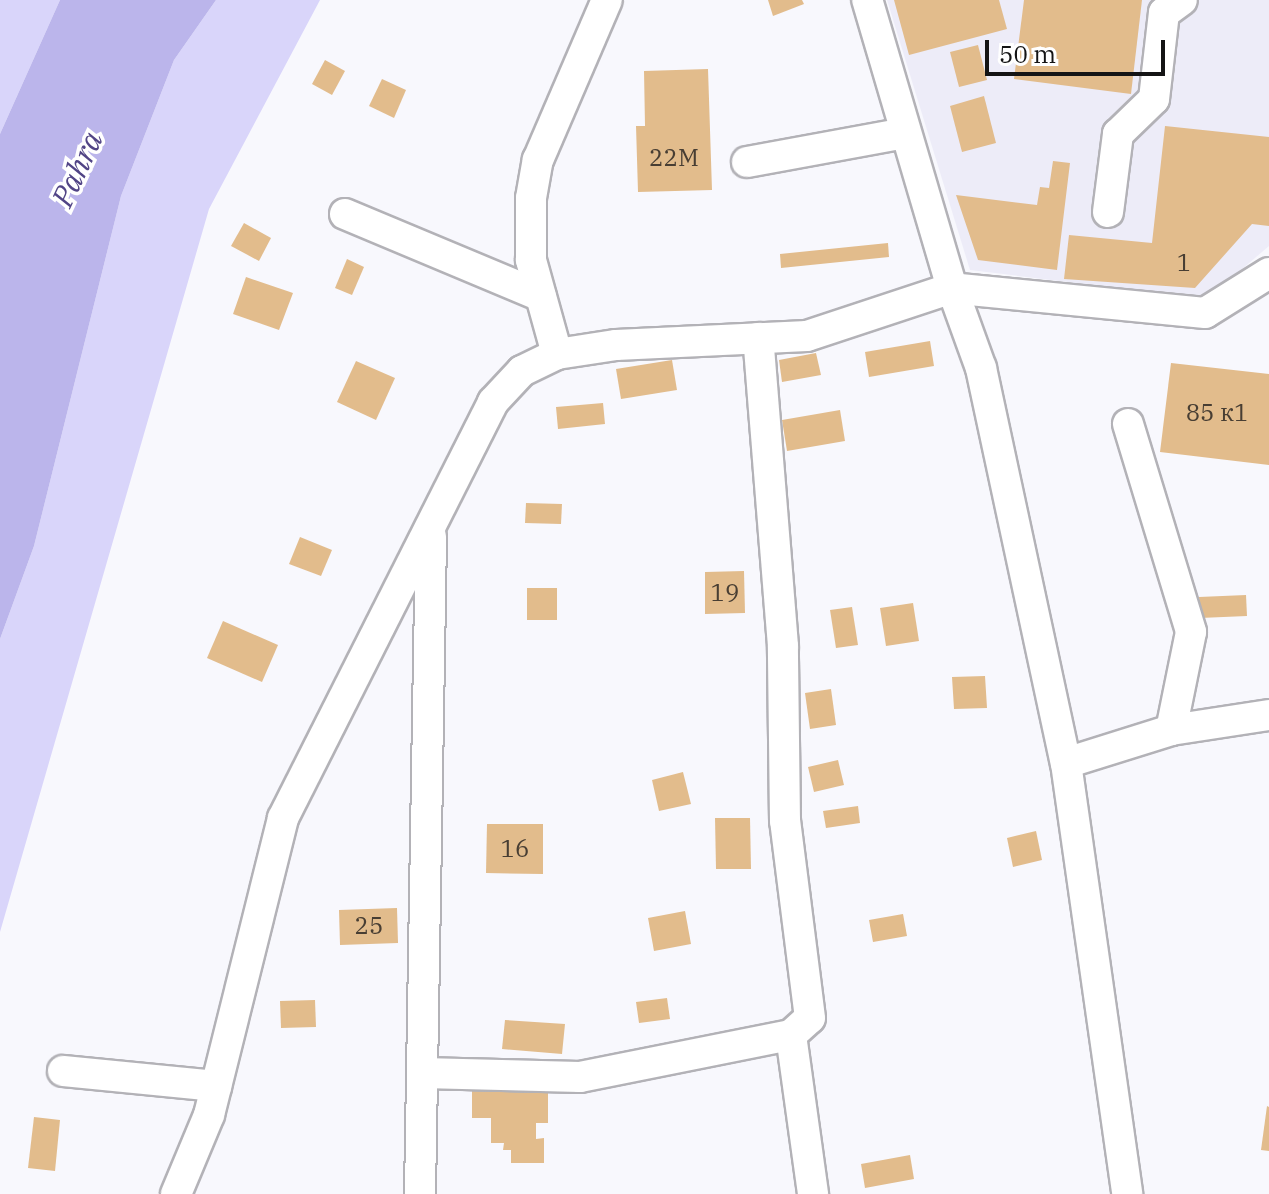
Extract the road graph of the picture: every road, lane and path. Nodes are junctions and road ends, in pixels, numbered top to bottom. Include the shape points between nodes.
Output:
1 (607, 0) edge
2 (867, 0) edge
3 (1182, 0) edge
4 (905, 133) junction
5 (747, 162) dead end
6 (1108, 212) dead end
7 (345, 214) dead end
8 (1269, 273) edge
9 (952, 288) junction
10 (541, 296) junction
11 (758, 338) junction
12 (557, 354) junction
13 (1128, 424) dead end
14 (431, 530) junction
15 (1269, 715) edge
16 (1171, 730) junction
17 (1066, 763) junction
18 (791, 1035) junction
19 (63, 1071) dead end
20 (423, 1073) junction
21 (216, 1086) junction
22 (176, 1194) edge
23 (420, 1194) edge
24 (813, 1194) edge
25 (1127, 1194) edge

1 - 10 street via 538,160 531,260
2 - 4 street
3 - 6 street via 1164,13 1154,99 1118,134
4 - 5 street
4 - 9 street
7 - 10 street
8 - 9 street via 1205,313
9 - 11 street via 807,336
9 - 17 street via 981,368
10 - 12 street
11 - 12 street
11 - 18 street via 783,646 785,821 810,1018
12 - 14 street via 522,371 493,402
13 - 16 street via 1191,632
14 - 20 street
14 - 21 street via 283,818
15 - 16 street
16 - 17 street
17 - 25 street
18 - 20 street via 580,1077
18 - 24 street
19 - 21 street
20 - 23 street
21 - 22 street

